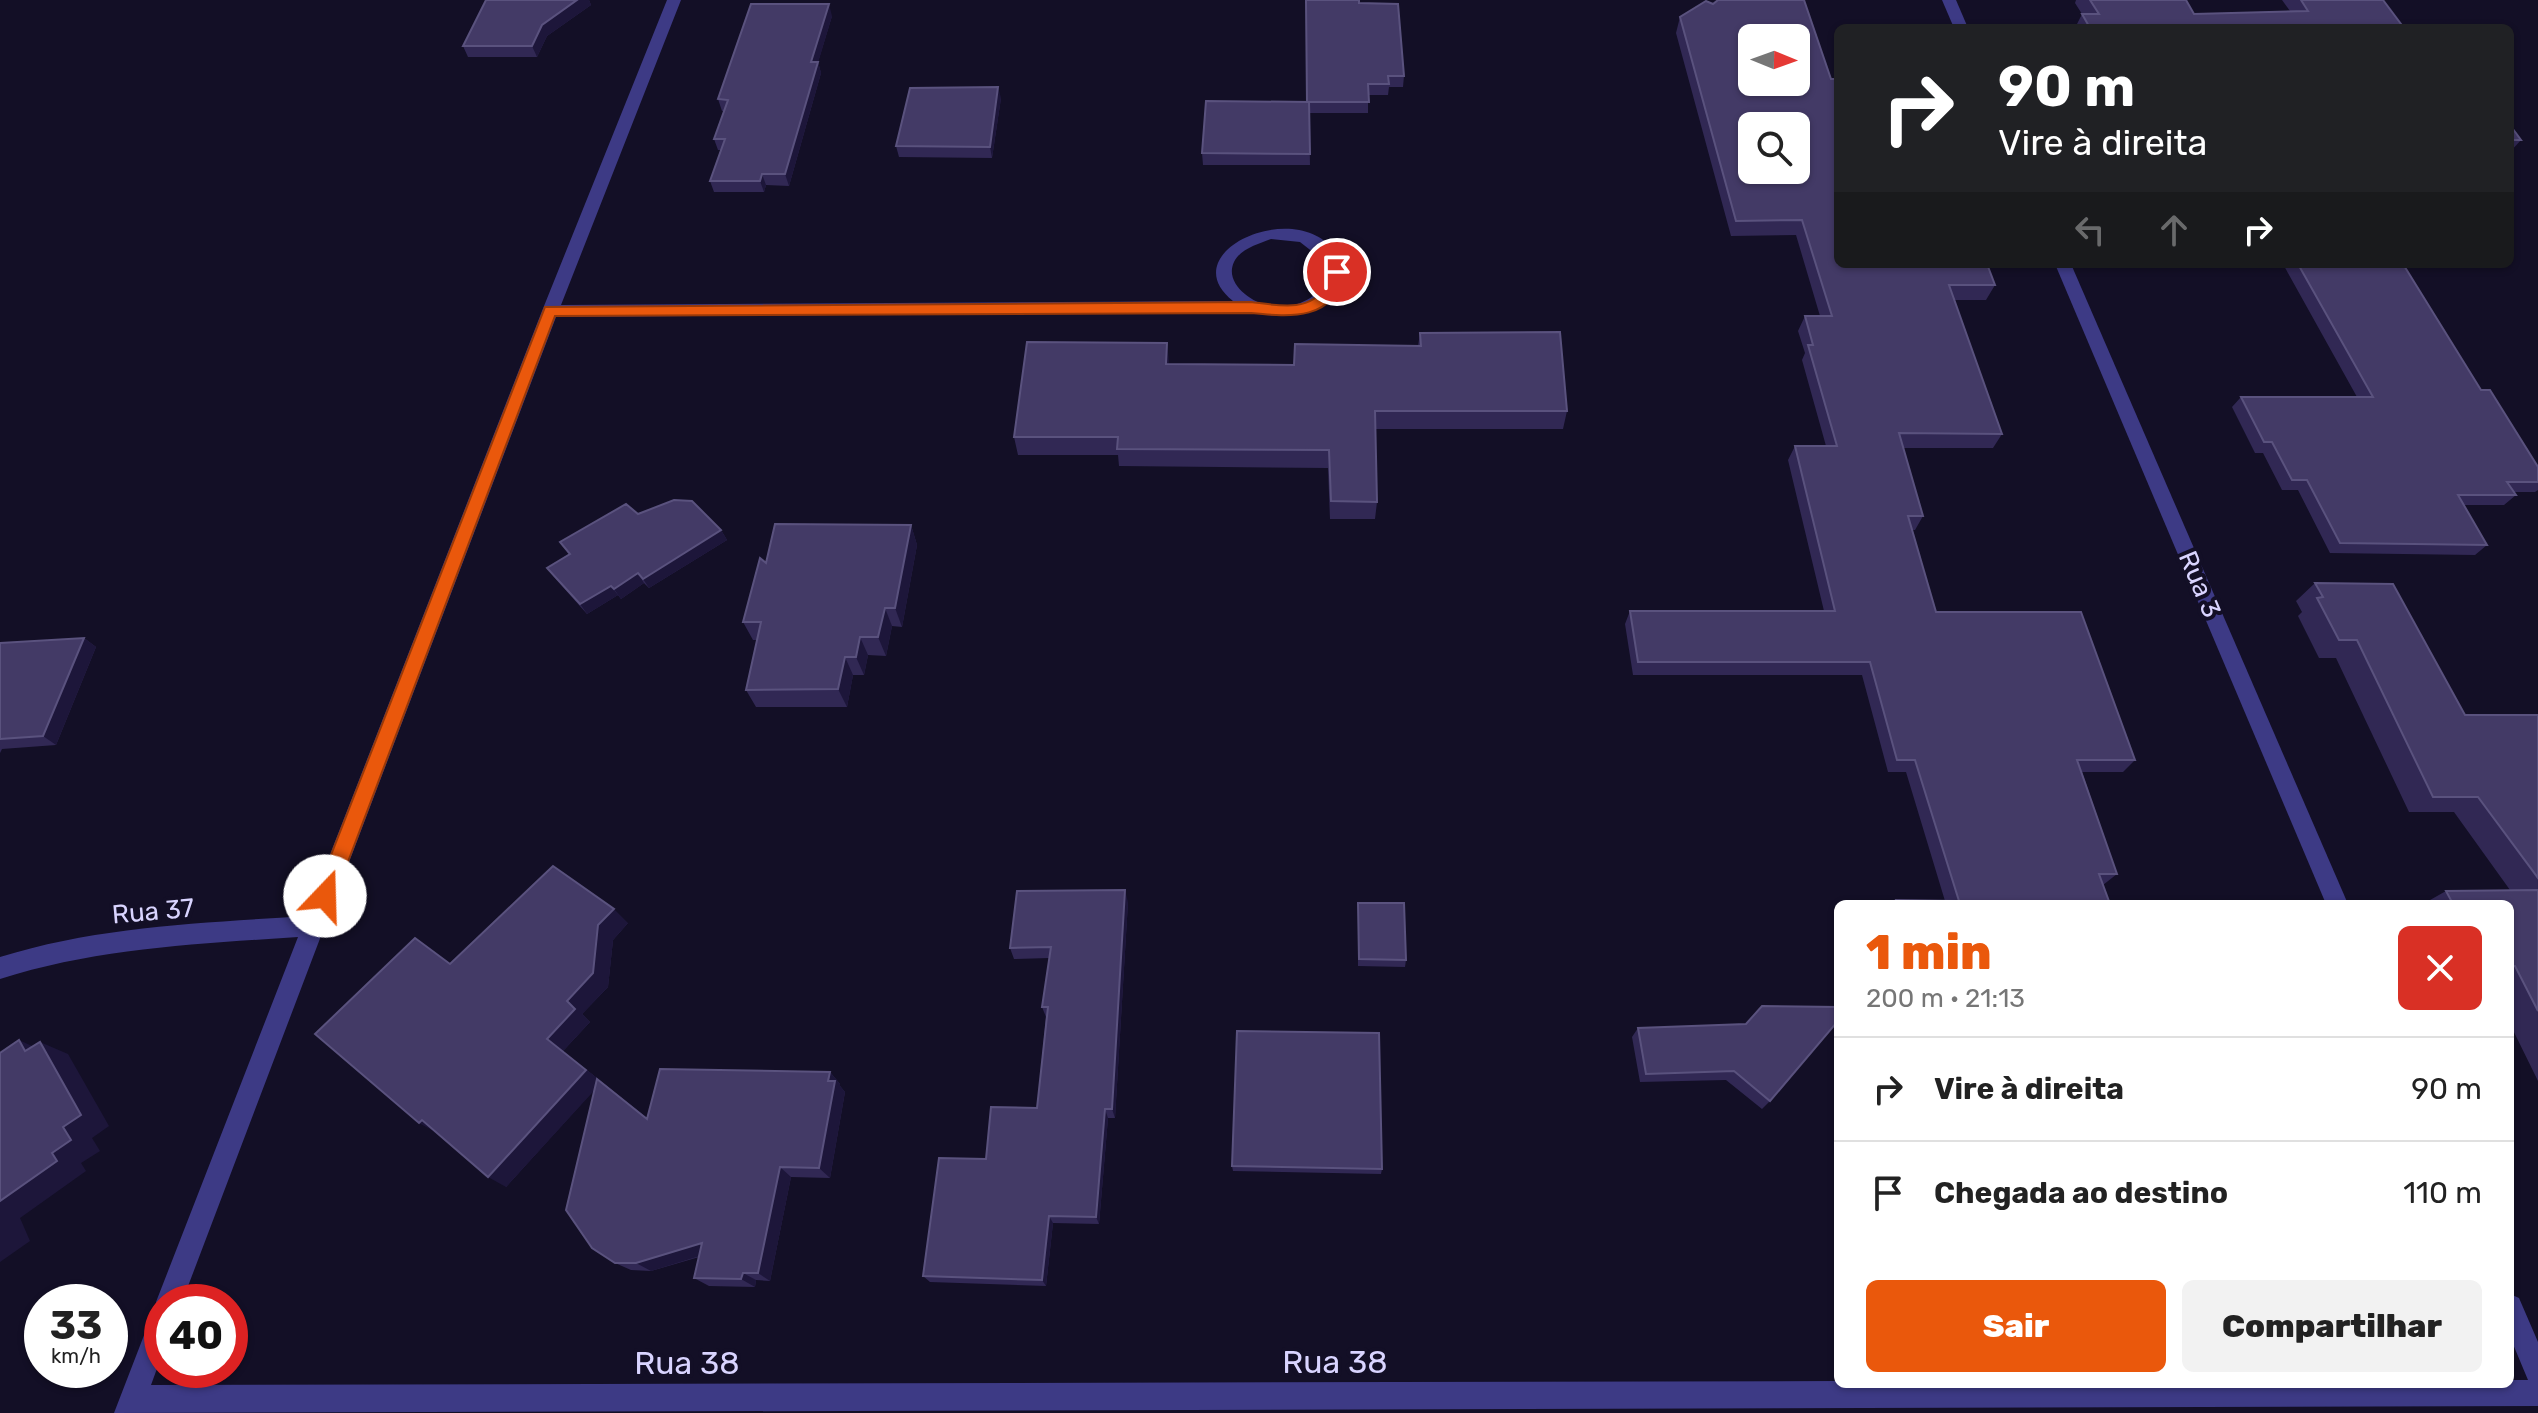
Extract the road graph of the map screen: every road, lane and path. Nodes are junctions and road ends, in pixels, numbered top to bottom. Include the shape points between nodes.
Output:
1 (674, 0) edge
2 (1949, 0) edge
3 (1959, 24) edge
4 (2065, 268) edge
5 (1251, 307) junction
6 (550, 311) junction
7 (2335, 900) edge
8 (314, 926) junction
9 (0, 968) edge
10 (176, 1284) edge
11 (2514, 1316) edge
12 (144, 1369) edge
13 (2538, 1372) edge
14 (2538, 1393) edge
15 (825, 1405) edge
16 (130, 1406) edge

1 - 6 street
2 - 3 street
4 - 7 street, Rua 3
5 - 5 street via 1291,312 1325,298 1337,272 1332,258 1307,238 1288,234 1269,234 1236,248 1226,259 1225,286
5 - 6 street
6 - 8 street
8 - 9 street, Rua 37 via 100,944
8 - 10 street
11 - 13 street
12 - 16 street
14 - 15 street, Rua 38
15 - 16 street, Rua 38

